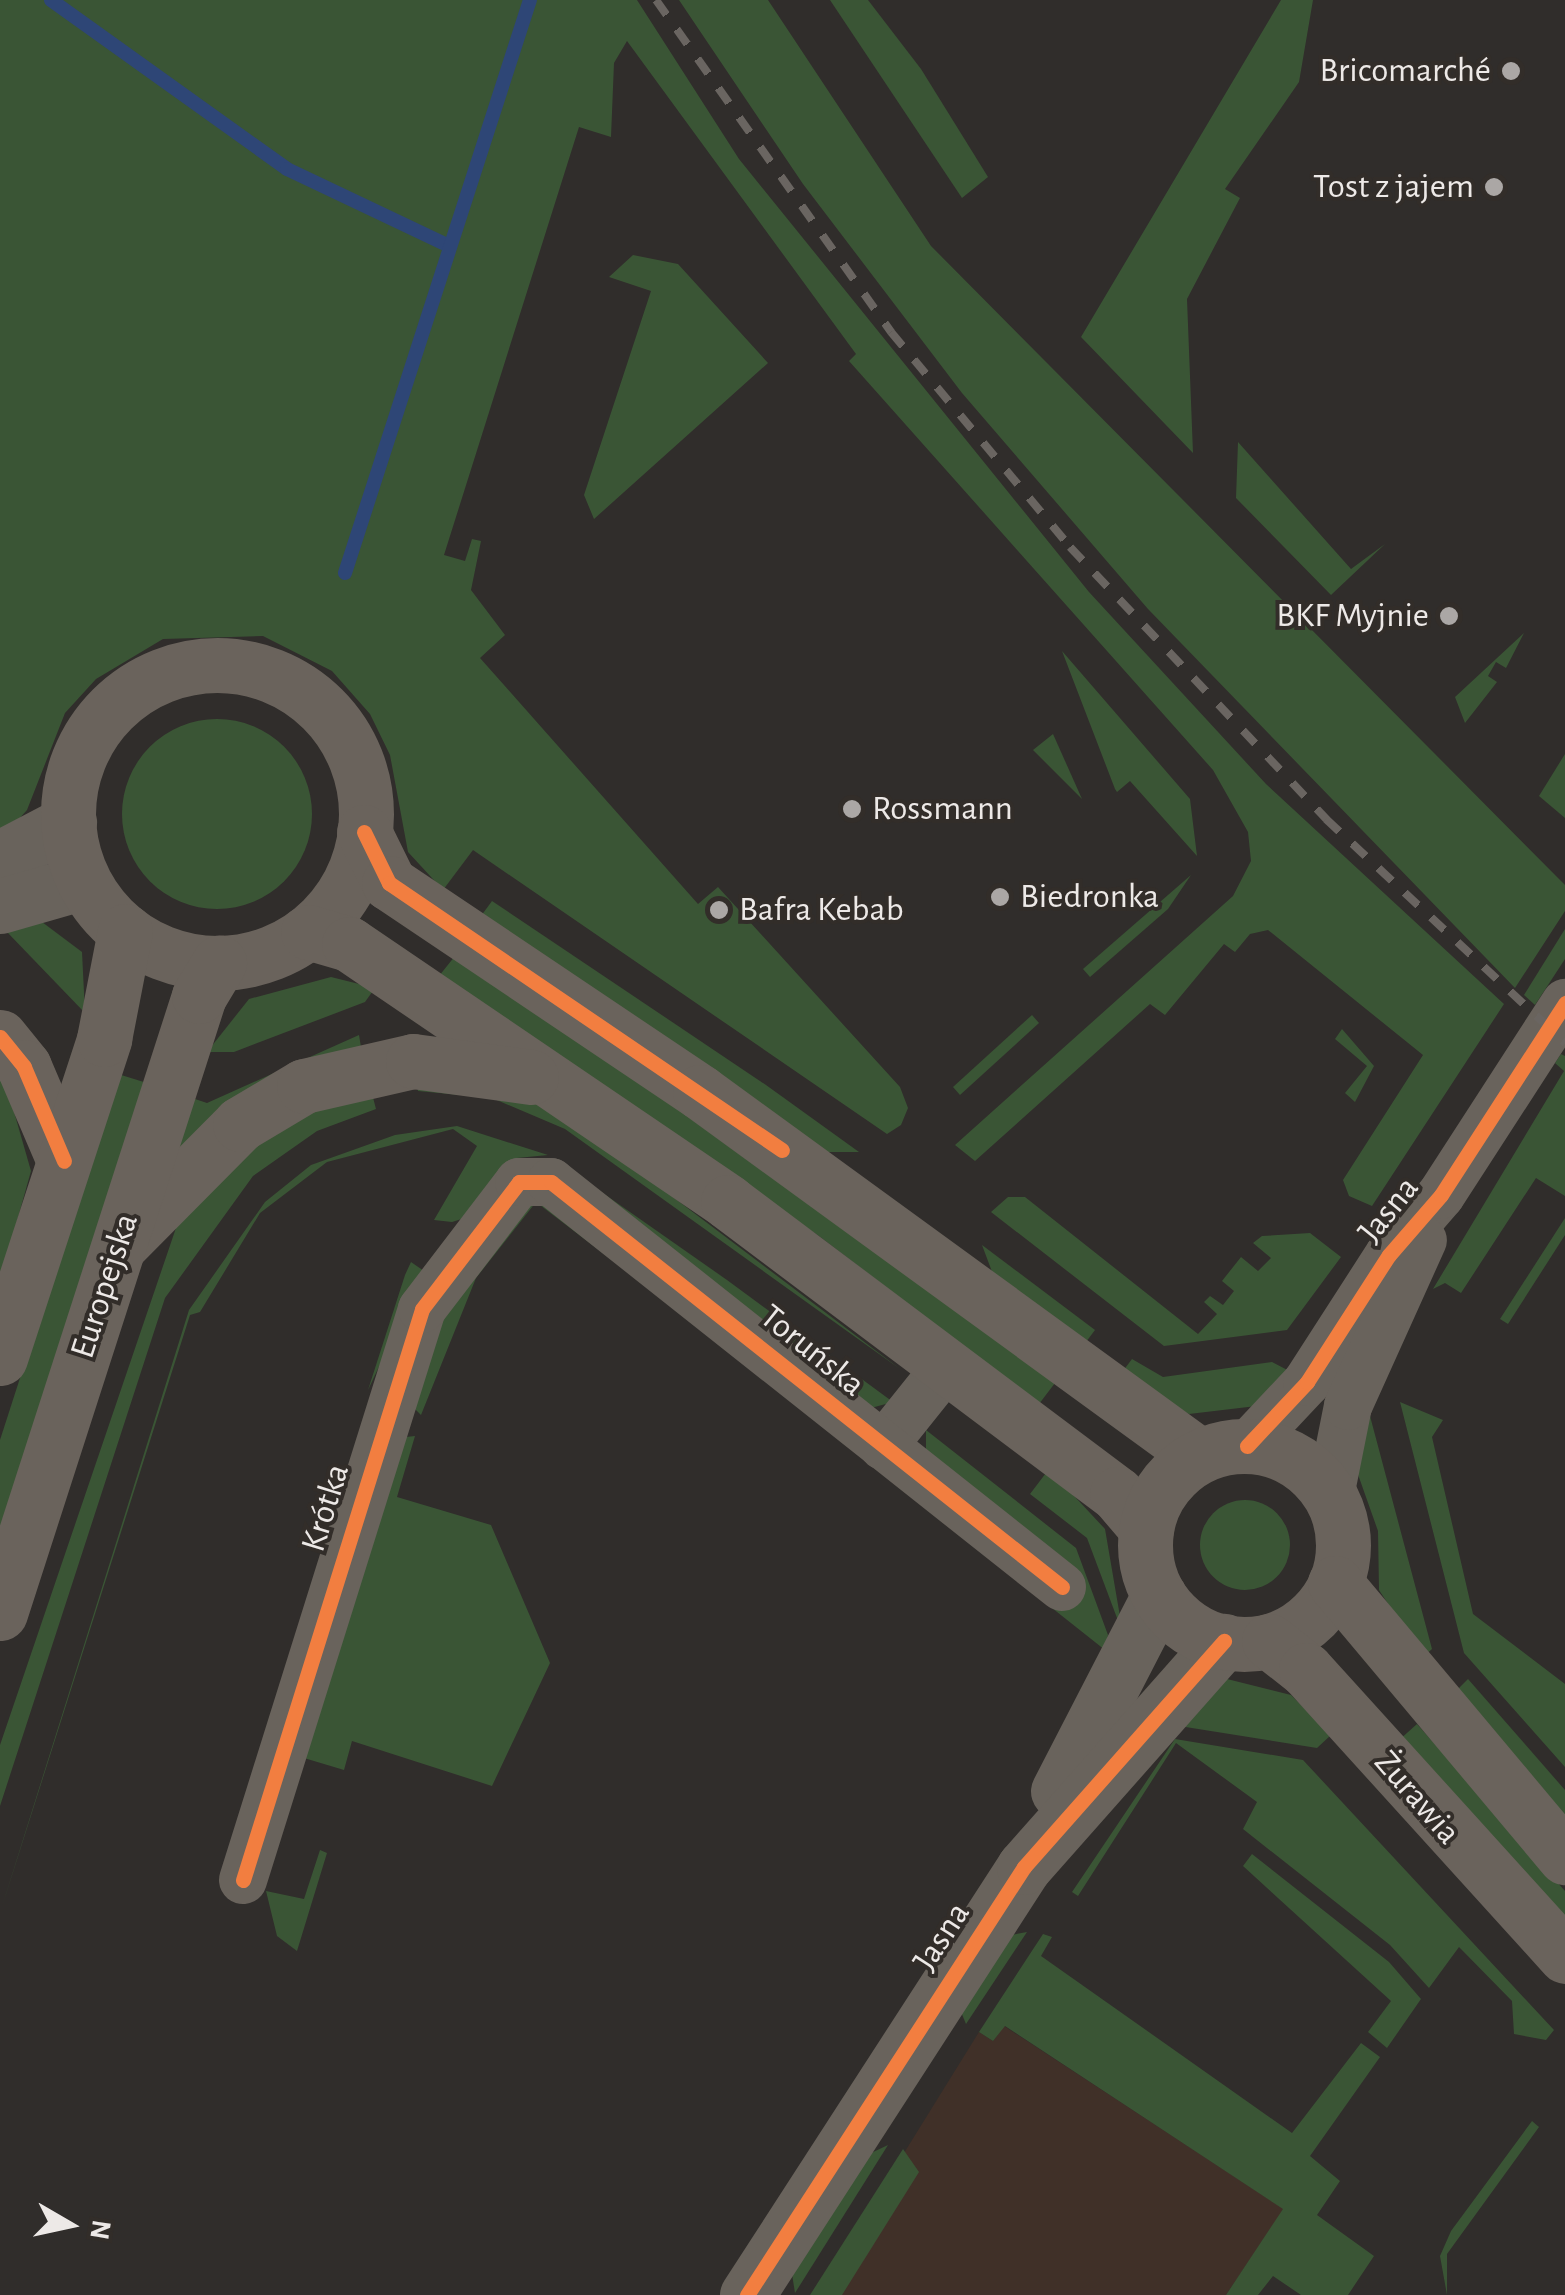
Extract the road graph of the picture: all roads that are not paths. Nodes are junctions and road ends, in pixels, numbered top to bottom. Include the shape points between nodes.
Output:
1 (69, 822) junction
2 (364, 832) junction
3 (0, 858) edge
4 (84, 882) junction
5 (0, 906) edge
6 (125, 931) junction
7 (308, 932) junction
8 (218, 963) junction
9 (1565, 1004) edge
10 (0, 1036) edge
11 (572, 1093) junction
12 (64, 1162) junction
13 (520, 1182) joint
14 (1442, 1195) junction
15 (117, 1248) junction
16 (0, 1358) edge
17 (948, 1365) junction
18 (882, 1446) junction
19 (1224, 1451) junction
20 (1330, 1496) junction
21 (1146, 1528) junction
22 (1335, 1583) junction
23 (1062, 1587) dead end
24 (1159, 1595) junction
25 (0, 1612) edge
26 (1246, 1641) junction
27 (1565, 1857) edge
28 (1024, 1867) junction
29 (244, 1880) dead end
30 (1565, 1956) edge
31 (748, 2295) edge

1 - 2 main road via 80,757 106,716 158,678 222,665 286,682 335,724 358,767
1 - 3 street
1 - 4 main road
2 - 7 main road via 341,895
2 - 19 main road via 390,882
4 - 5 street
4 - 6 main road
6 - 8 main road via 169,955
6 - 12 main road via 122,972
7 - 8 main road via 266,954
7 - 11 main road, Toruńska via 349,944
8 - 15 main road, Europejska
9 - 14 street, Jasna
10 - 12 main road via 24,1067
11 - 15 main road via 447,1062 374,1065 304,1086 240,1124
11 - 17 main road, Toruńska
12 - 16 main road
13 - 18 street, Toruńska via 551,1182
13 - 29 street, Krótka via 422,1309
14 - 19 street, Jasna via 1389,1255 1307,1382
14 - 20 street, Jasna via 1348,1406
15 - 25 main road, Europejska
17 - 18 street
17 - 21 main road, Toruńska
18 - 23 street, Toruńska
19 - 20 main road via 1296,1460
19 - 21 main road via 1161,1489
20 - 22 main road via 1342,1534
21 - 24 main road
22 - 26 main road via 1304,1623
22 - 27 main road, Żurawia
24 - 26 main road via 1187,1626
24 - 28 street, Jasna
26 - 28 street, Jasna
26 - 30 main road, Żurawia via 1306,1670
28 - 31 street, Jasna

